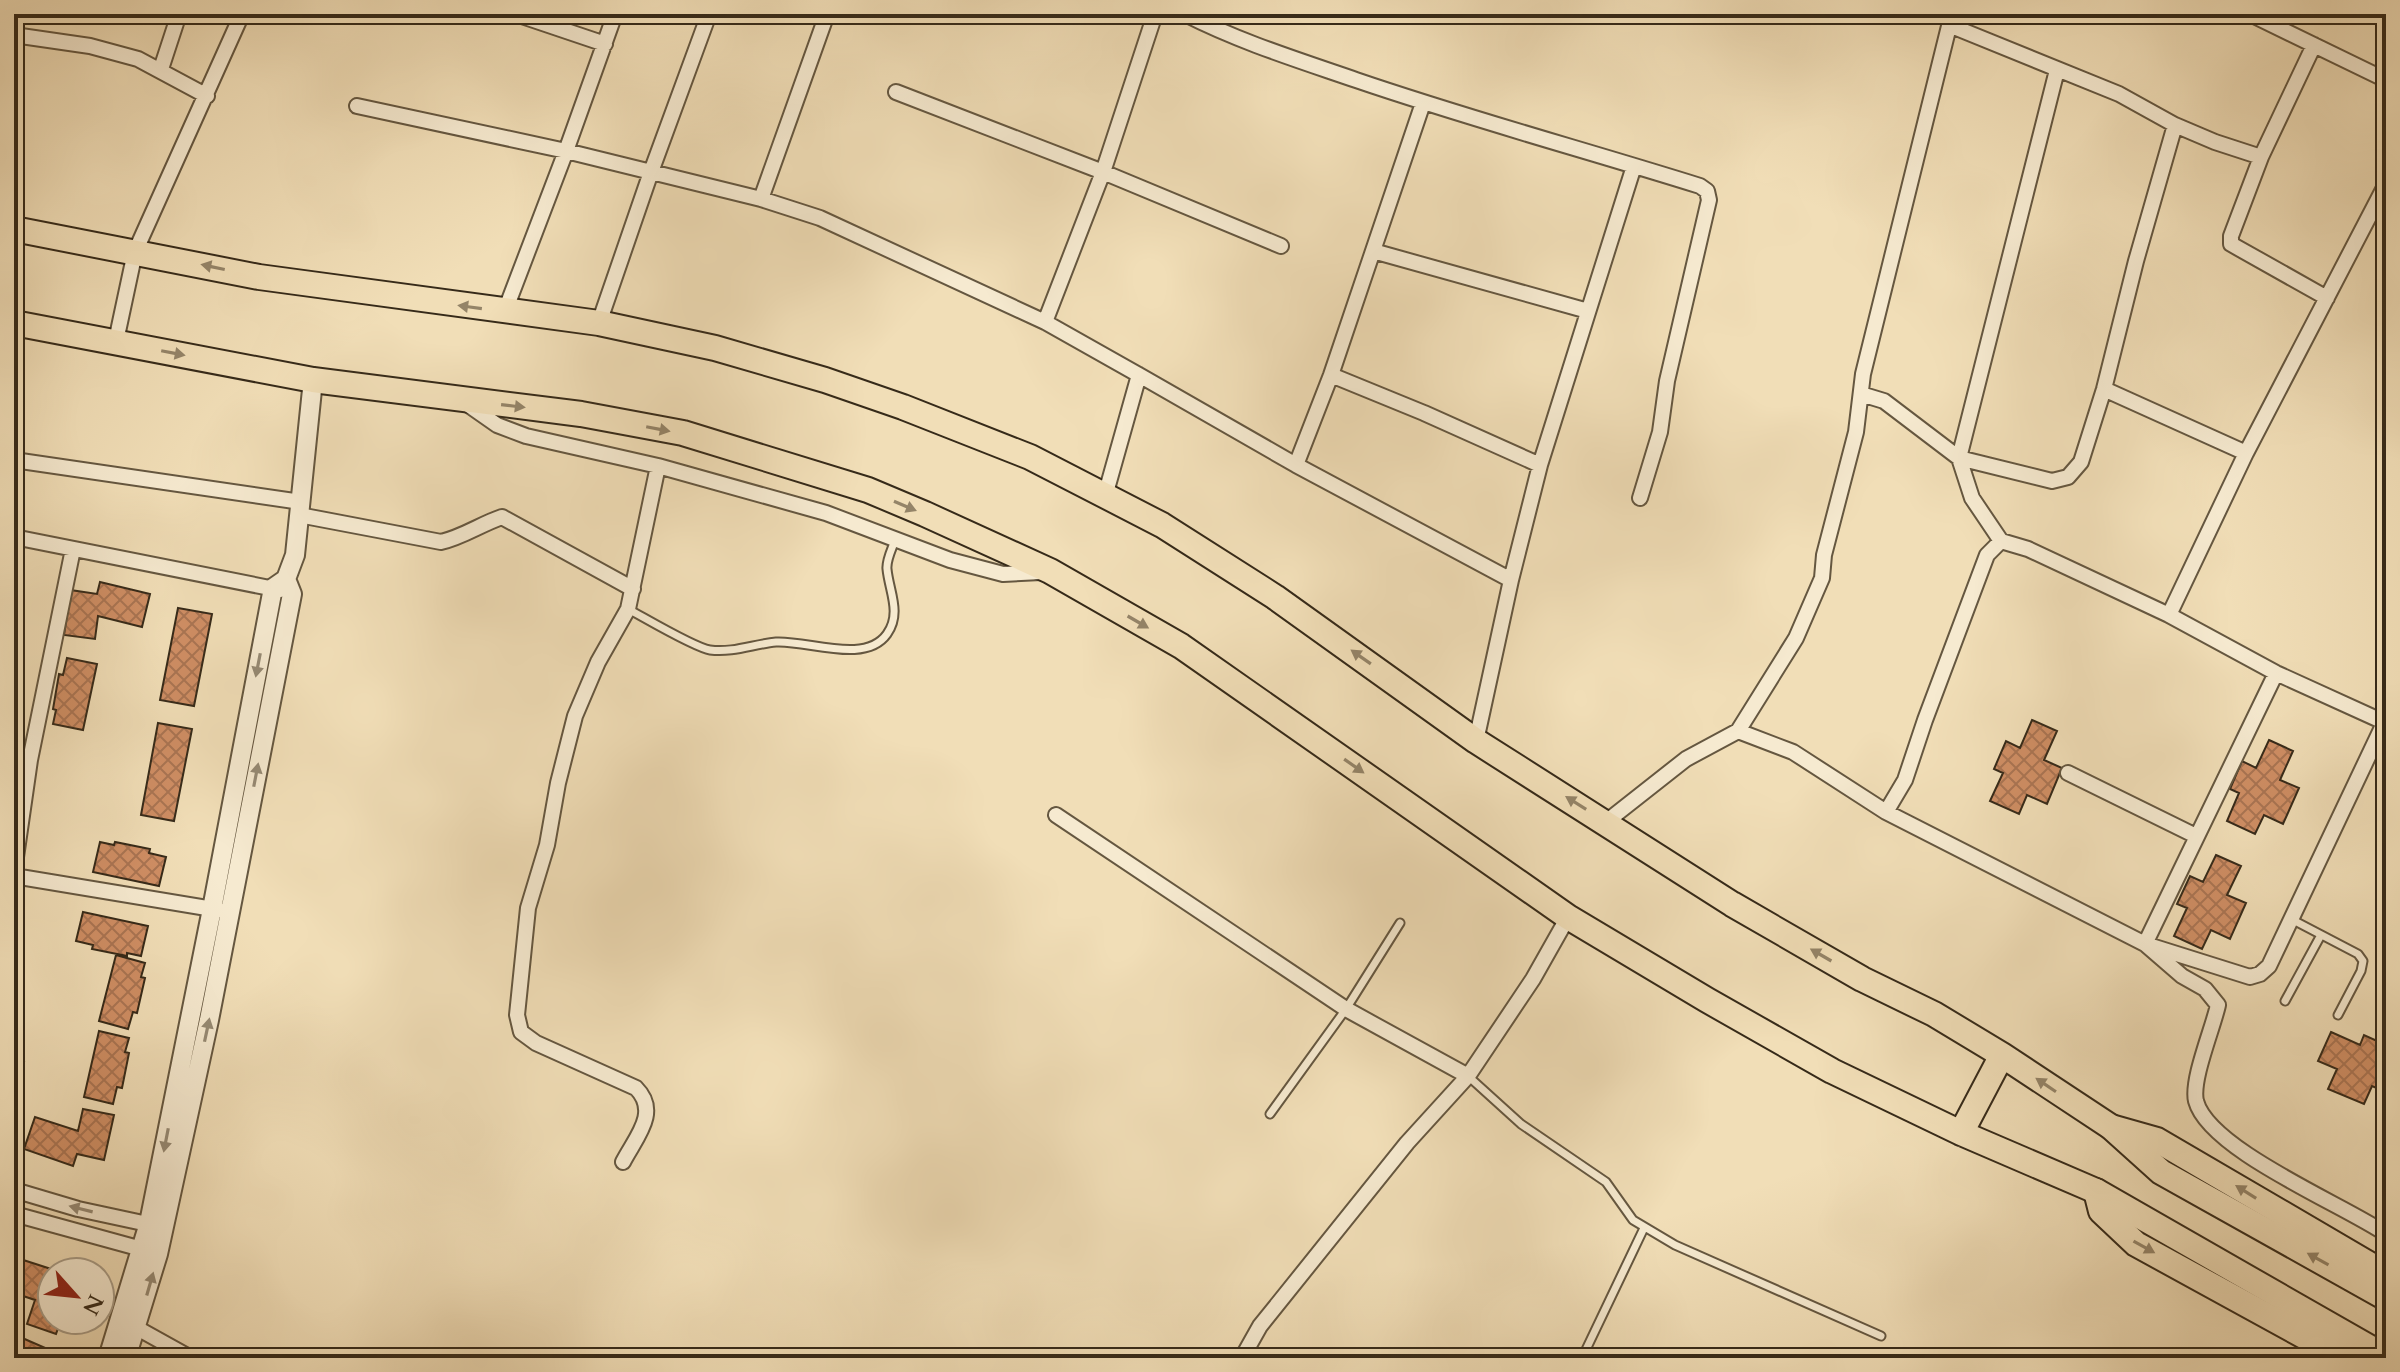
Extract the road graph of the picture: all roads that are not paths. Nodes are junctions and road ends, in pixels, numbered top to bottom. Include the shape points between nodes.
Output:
1 (179, 14) edge
2 (242, 14) edge
3 (516, 14) edge
4 (615, 14) edge
5 (709, 14) edge
6 (827, 14) edge
7 (1155, 14) edge
8 (1185, 14) edge
9 (2250, 14) edge
10 (1950, 19) edge
11 (14, 35) edge
12 (605, 44) junction
13 (2314, 45) junction
14 (161, 69) junction
15 (2057, 70) junction
16 (2386, 80) edge
17 (896, 92) dead end
18 (207, 96) junction
19 (1423, 103) junction
20 (357, 106) dead end
21 (2175, 125) junction
22 (566, 151) junction
23 (2261, 157) junction
24 (1634, 166) junction
25 (651, 172) junction
26 (1103, 172) junction
27 (2386, 184) edge
28 (761, 199) junction
29 (14, 229) edge
30 (1281, 246) dead end
31 (1373, 251) junction
32 (135, 252) junction
33 (2327, 298) junction
34 (505, 311) junction
35 (1588, 311) junction
36 (1045, 322) junction
37 (14, 323) edge
38 (599, 323) junction
39 (116, 341) junction
40 (1139, 375) junction
41 (1331, 375) junction
42 (313, 380) junction
43 (2104, 389) junction
44 (1861, 394) junction
45 (460, 399) junction
46 (2246, 453) junction
47 (1959, 458) junction
48 (14, 460) edge
49 (1296, 465) junction
50 (1540, 465) junction
51 (658, 466) junction
52 (1105, 496) junction
53 (1640, 498) dead end
54 (300, 508) junction
55 (14, 537) edge
56 (896, 539) junction
57 (2001, 541) junction
58 (73, 549) junction
59 (1050, 571) junction
60 (1511, 580) junction
61 (284, 587) junction
62 (633, 589) junction
63 (628, 609) junction
64 (2169, 615) junction
65 (2276, 673) junction
66 (2385, 721) edge
67 (1738, 731) junction
68 (1476, 741) junction
69 (14, 757) edge
70 (30, 760) junction
71 (2068, 773) dead end
72 (1886, 812) junction
73 (1056, 815) dead end
74 (1606, 822) junction
75 (2196, 836) junction
76 (14, 874) edge
77 (221, 910) junction
78 (1568, 917) junction
79 (2291, 919) junction
80 (1400, 923) dead end
81 (2321, 935) junction
82 (2145, 944) junction
83 (2285, 1001) dead end
84 (1346, 1009) junction
85 (2338, 1015) dead end
86 (2002, 1055) junction
87 (1468, 1076) junction
88 (1270, 1114) dead end
89 (2111, 1127) junction
90 (1961, 1133) junction
91 (623, 1162) dead end
92 (14, 1190) edge
93 (2096, 1191) junction
94 (14, 1214) edge
95 (156, 1225) junction
96 (1644, 1228) junction
97 (2386, 1234) edge
98 (150, 1252) junction
99 (2386, 1274) edge
100 (2386, 1298) edge
101 (137, 1328) junction
102 (1881, 1336) dead end
103 (2386, 1357) edge
104 (108, 1358) edge
105 (126, 1358) edge
106 (191, 1358) edge
107 (1242, 1358) edge
108 (1582, 1358) edge
109 (2344, 1358) edge

1 - 14 street
2 - 18 street
3 - 12 street
4 - 12 street
5 - 25 street
6 - 28 street
7 - 26 street
8 - 19 street via 1263,49
9 - 13 street
10 - 15 street
10 - 44 street
11 - 14 street via 90,46
12 - 22 street
13 - 16 street
13 - 23 street
14 - 18 street
15 - 21 street via 2119,94
15 - 47 street
17 - 26 street
18 - 32 street
19 - 24 street
19 - 31 street
20 - 22 street
21 - 23 street
21 - 43 street
22 - 25 street
22 - 34 street
23 - 33 street via 2231,244
24 - 35 street
24 - 53 street via 1700,186 1709,200 1660,432
25 - 28 street
25 - 38 street
26 - 30 street
26 - 36 street
27 - 33 street
28 - 36 street via 857,233
29 - 32 main road
31 - 35 street
31 - 41 street
34 -> 32 main road via 259,277
32 - 39 street
33 - 46 street
34 - 38 main road
35 - 50 street
36 - 40 street
37 - 39 main road
38 - 52 main road via 715,348 838,385 976,434
39 -> 42 main road
40 - 49 street
40 - 52 street
41 - 49 street
41 - 50 street
42 - 45 main road
42 - 54 street
43 - 46 street
43 - 47 street via 2081,462 2068,477 2052,481
44 - 47 street via 1884,401
44 - 67 street via 1822,578 1796,638
45 - 51 street via 497,425 526,436
45 -> 59 main road via 683,433 868,490
46 - 64 street
47 - 57 street via 1972,498
48 - 54 street
49 - 60 street
50 - 60 street
51 - 56 street via 826,513
51 - 62 street
68 -> 52 main road via 1275,597 1162,525
54 - 61 street via 295,555
54 - 62 street via 441,542 502,517
55 - 58 street
56 - 59 street via 1003,574
56 - 63 lane via 886,566 895,607 890,632 869,647 781,642 707,650
57 - 64 street
57 - 72 street via 1987,555 1905,780
58 - 61 street
58 - 70 street
59 -> 78 main road via 1181,646
60 - 68 street
61 - 77 street
62 - 63 street
63 - 91 street via 575,716 528,908 517,1015 521,1032 536,1043 636,1088 645,1097 648,1114
64 - 65 street
65 - 66 street
65 - 75 street
66 - 79 street
67 - 72 street via 1793,752
67 - 74 street via 1686,759
74 -> 68 main road
69 - 70 street
70 - 76 street
71 - 75 street
72 - 82 street
73 - 84 street
86 -> 74 main road via 1732,904
75 - 82 street
76 - 77 street
77 - 95 street
78 - 87 street
78 - 90 main road via 1832,1071
79 - 81 lane
79 - 82 street via 2269,966 2250,977
80 - 84 lane
81 - 83 lane
81 - 85 lane via 2363,961
82 - 97 street via 2218,1005 2197,1085 2196,1100 2206,1117 2226,1139 2274,1171
84 - 87 street
84 - 88 lane
89 -> 86 main road
86 - 90 main road
87 - 96 lane via 1521,1124 1606,1182
87 - 107 street via 1279,1302
99 -> 89 main road via 2157,1140
100 -> 89 main road via 2161,1172
90 - 93 main road
95 -> 92 street
93 - 103 main road
93 -> 109 main road via 2101,1211 2136,1244
94 - 98 street
95 - 98 street
96 - 102 lane
96 - 108 lane
101 -> 98 street
98 - 104 street
101 - 105 street
101 - 106 street

